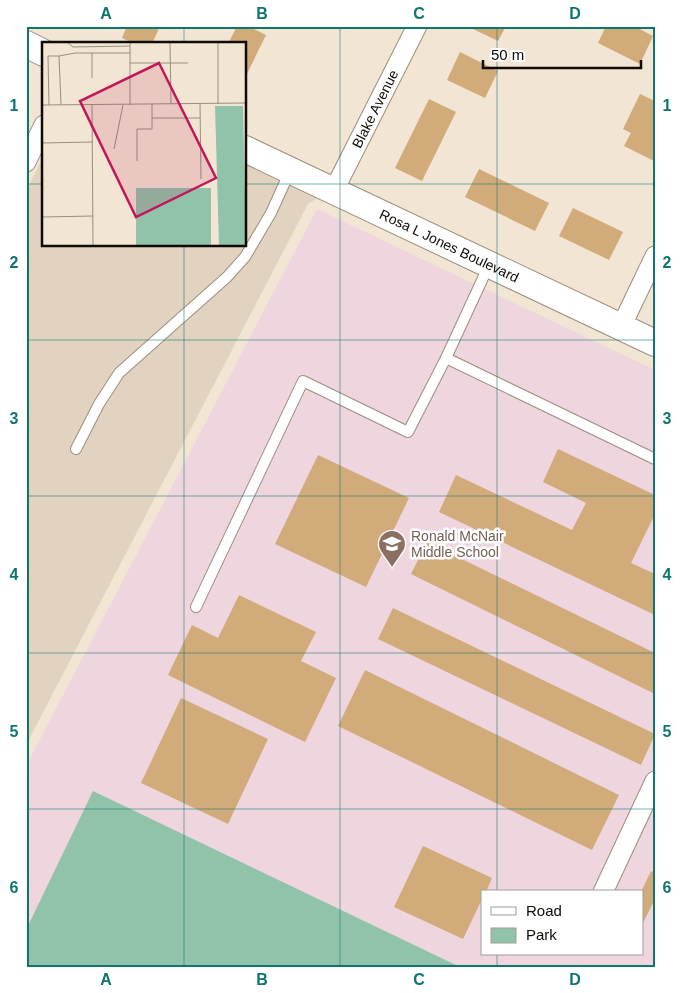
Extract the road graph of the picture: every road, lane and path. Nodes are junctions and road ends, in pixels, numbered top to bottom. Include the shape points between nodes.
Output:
1 (417, 26) edge
2 (26, 44) edge
3 (42, 52) edge
4 (42, 129) edge
5 (246, 149) edge
6 (26, 162) edge
7 (290, 170) junction
8 (334, 190) junction
9 (655, 256) edge
10 (489, 264) junction
11 (621, 327) junction
12 (655, 343) edge
13 (446, 358) junction
14 (76, 449) dead end
15 (655, 459) edge
16 (196, 607) dead end
17 (655, 781) edge
18 (604, 890) edge

1 - 8 street, Blake Avenue
2 - 3 street
4 - 6 street
5 - 7 street, Rosa L Jones Boulevard
7 - 8 street, Rosa L Jones Boulevard
7 - 14 lane via 245,257 227,277 119,373
8 - 10 street, Rosa L Jones Boulevard
9 - 11 street
10 - 11 street, Rosa L Jones Boulevard
10 - 13 lane
11 - 12 street, Rosa L Jones Boulevard
13 - 15 lane
13 - 16 lane via 408,432 303,381
17 - 18 street

